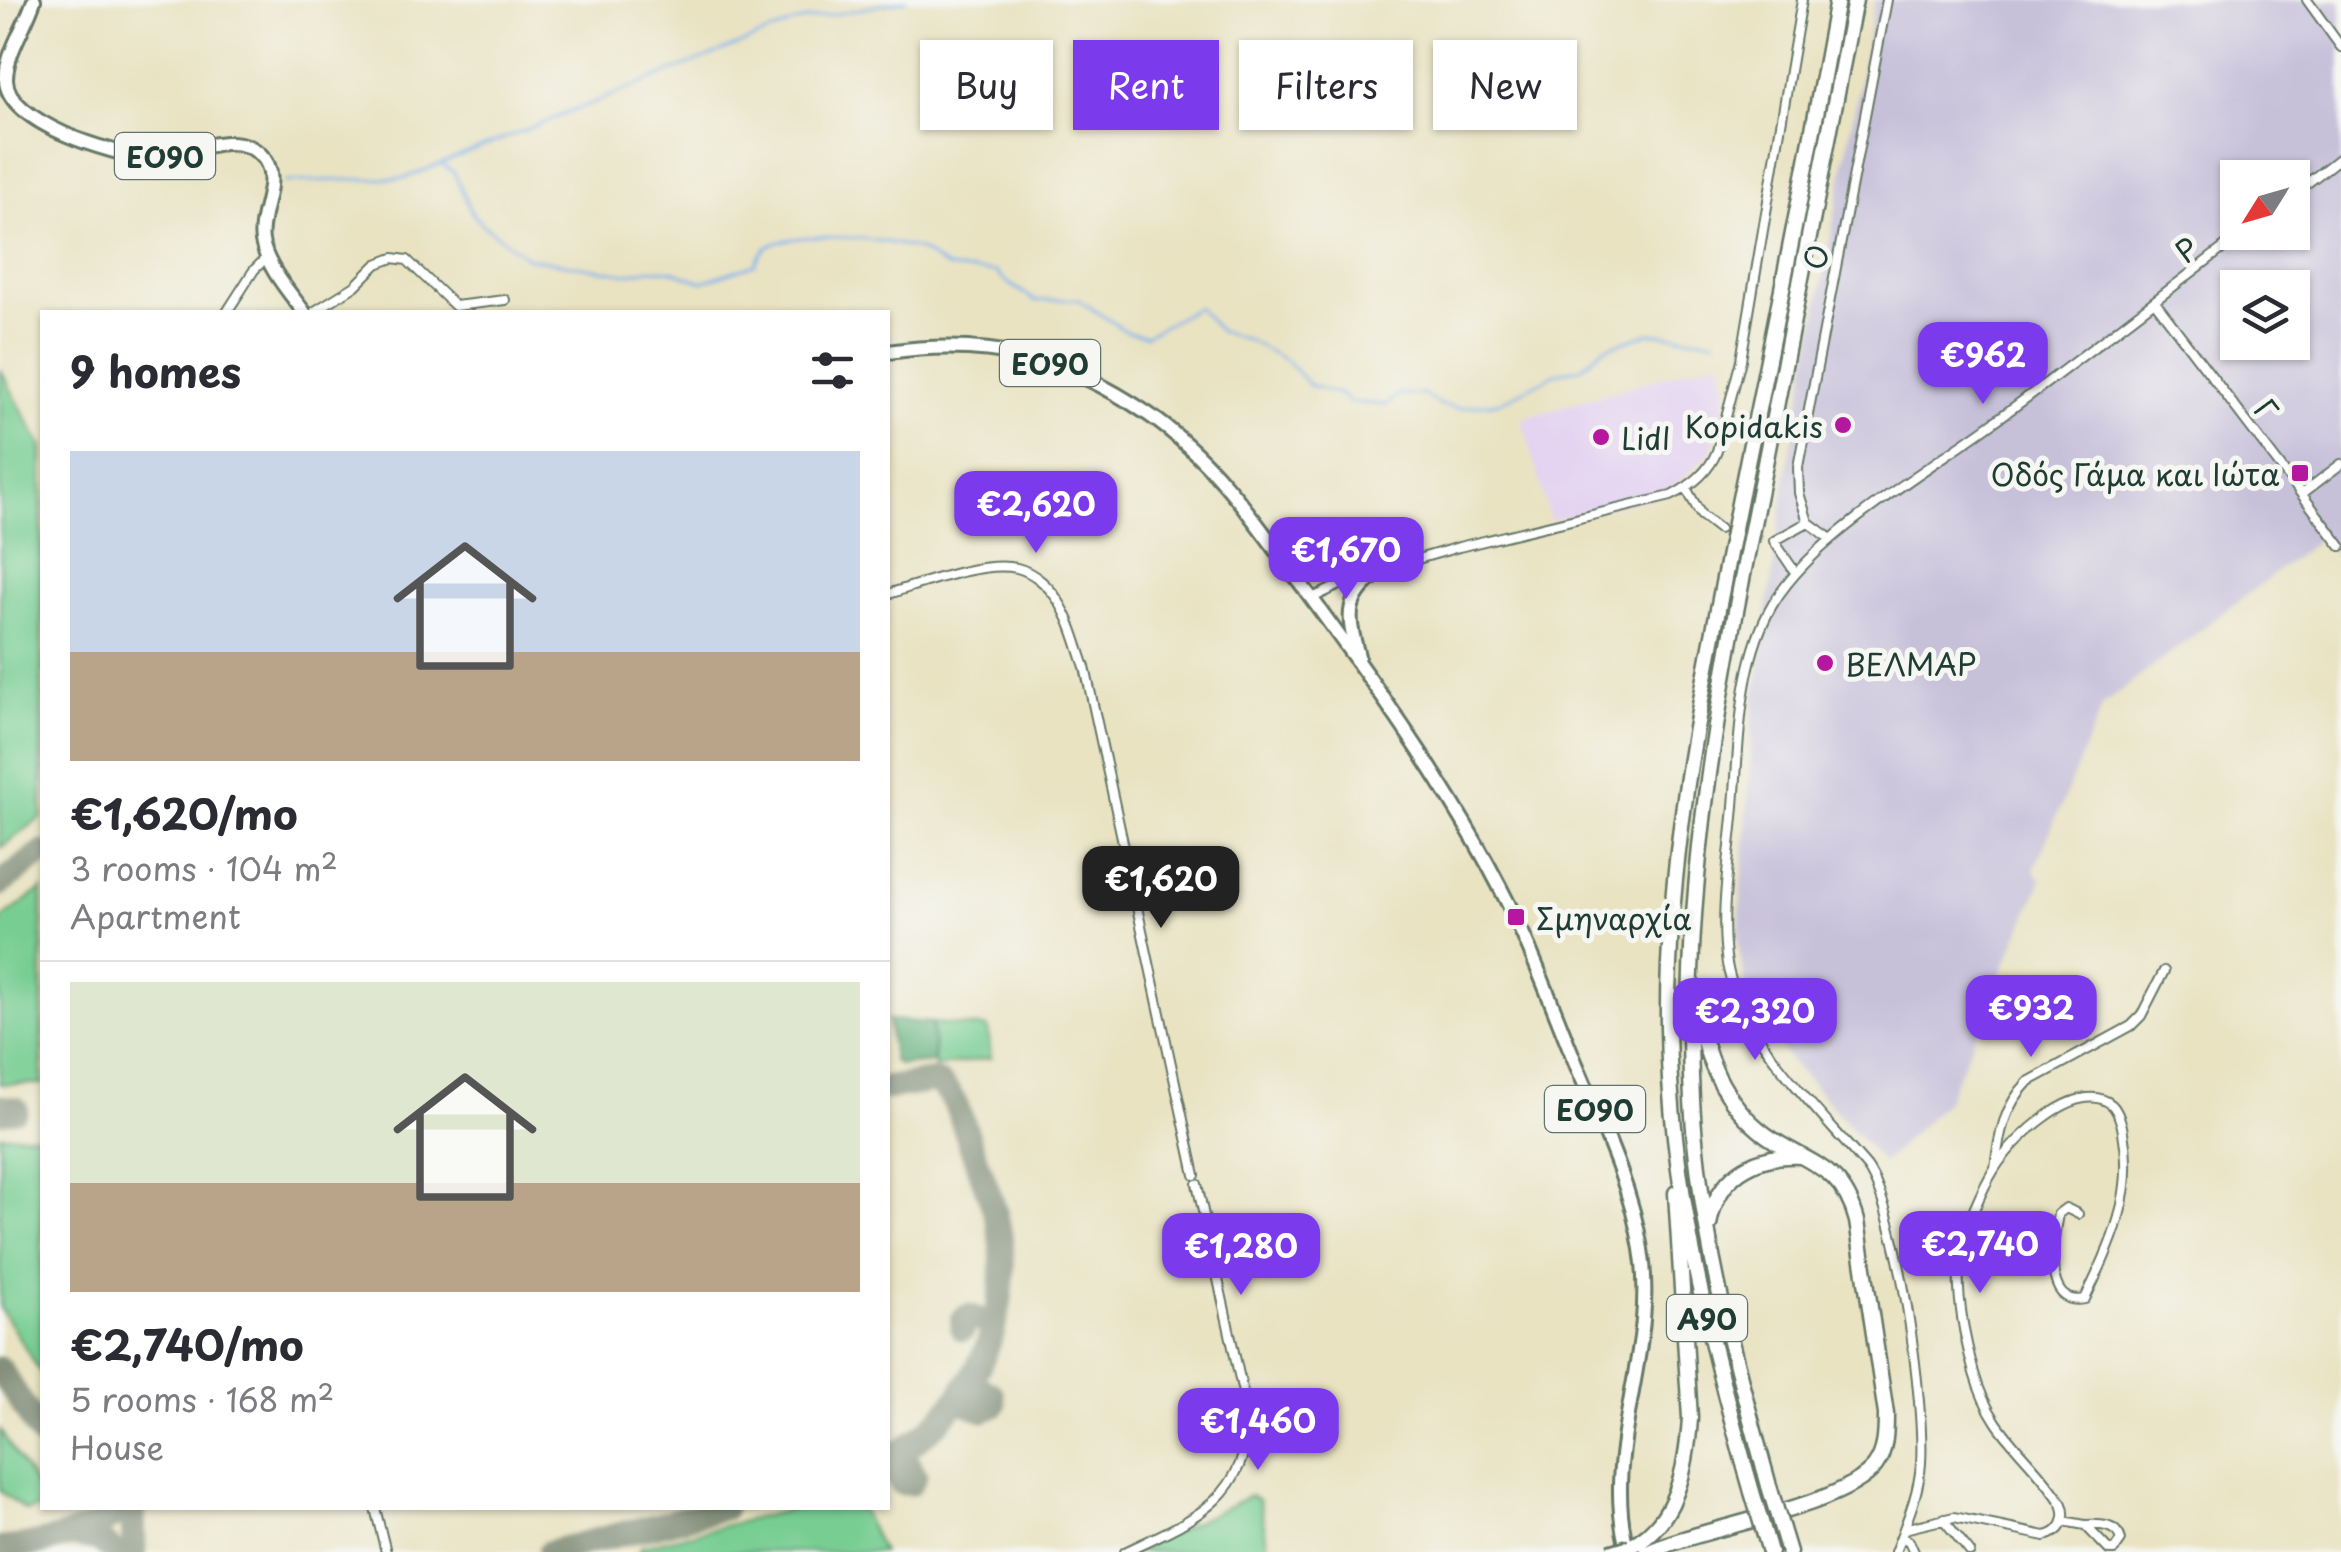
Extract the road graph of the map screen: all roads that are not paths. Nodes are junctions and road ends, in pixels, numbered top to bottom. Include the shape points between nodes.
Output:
1 (34, 0) edge
2 (1802, 0) edge
3 (1837, 0) edge
4 (1855, 0) edge
5 (1887, 0) edge
6 (2307, 0) edge
7 (2341, 47) edge
8 (2341, 157) edge
9 (2310, 181) edge
10 (2221, 250) edge
11 (268, 257) junction
12 (505, 300) dead end
13 (2155, 302) junction
14 (228, 310) edge
15 (303, 310) edge
16 (318, 310) edge
17 (890, 352) edge
18 (2341, 464) edge
19 (1686, 488) junction
20 (2302, 493) junction
21 (1808, 522) junction
22 (1719, 529) tunnel mouth
23 (1764, 539) tunnel mouth
24 (1831, 539) junction
25 (1774, 541) junction
26 (2341, 546) edge
27 (1280, 555) junction
28 (1382, 569) junction
29 (1795, 572) junction
30 (1366, 574) junction
31 (890, 593) edge
32 (1312, 598) junction
33 (1362, 668) junction
34 (1704, 806) junction
35 (2164, 971) dead end
36 (1676, 1142) junction
37 (1801, 1156) junction
38 (1995, 1168) junction
39 (2078, 1214) dead end
40 (1707, 1236) junction
41 (376, 1510) edge
42 (1943, 1519) junction
43 (2064, 1521) junction
44 (2085, 1525) junction
45 (1902, 1533) junction
46 (1627, 1545) edge
47 (1648, 1546) edge
48 (2114, 1551) edge
49 (386, 1552) edge
50 (1125, 1552) edge
51 (1610, 1552) edge
52 (1770, 1552) edge
53 (1789, 1552) edge
54 (1894, 1552) edge
55 (1914, 1552) edge
56 (1970, 1552) edge

1 - 11 main road, ΕΟ90 via 6,75 17,107 119,153 252,148 270,174 261,230
2 - 19 street via 1738,373 1714,459
3 - 36 highway, Α90 via 1686,794 1668,972
4 - 34 highway, Α90
5 - 21 street, Ο via 1798,466
6 - 7 street
8 - 9 street
10 - 13 street, Ρ
11 - 14 street
11 - 15 main road, ΕΟ90
12 - 16 street via 454,306 407,260 393,258
13 - 20 street, Γ
13 - 24 street, Ρ
17 - 27 main road, ΕΟ90 via 972,346 1038,359 1096,382 1191,448
18 - 20 street
19 - 22 street via 1701,515
19 - 28 street via 1638,506
20 - 26 street, Γ
21 - 24 street
21 - 25 street
23 - 25 street
24 - 29 street, Ρ
25 - 29 street
27 - 30 main road via 1315,571
27 - 32 main road, ΕΟ90
28 - 30 street
28 - 33 main road via 1351,604
29 - 45 street, Ρ via 1762,626 1745,696 1727,964 1757,1036 1867,1167 1884,1200 1920,1421 1919,1476
30 - 32 street
31 - 50 street via 986,568 1020,568 1048,588 1070,622 1085,667 1249,1420 1247,1449 1232,1483 1184,1522
32 - 33 main road, ΕΟ90
33 - 46 main road, ΕΟ90 via 1511,910 1629,1201 1644,1285 1618,1473
34 - 37 highway via 1697,986 1705,1047 1741,1112
34 - 40 highway, Α90 via 1690,1032
35 - 38 street via 2131,1026 2018,1093 1999,1134
36 - 47 highway via 1688,1452
36 - 52 highway, Α90, bridge via 1701,1294
37 - 40 highway via 1776,1155 1740,1172 1715,1202
37 - 47 highway via 1840,1180 1851,1199 1884,1395 1886,1440 1877,1463 1857,1483 1819,1499
38 - 39 street via 2018,1140 2072,1100 2112,1105 2130,1166 2110,1247 2085,1299 2075,1301 2054,1284 2055,1230 2066,1208
38 - 43 street via 1960,1251 1961,1309 1991,1417 2058,1499
40 - 53 highway, Α90, bridge
41 - 49 street
42 - 43 street via 2045,1536
42 - 45 street
42 - 56 street
43 - 44 street
44 - 48 street
44 - 48 street via 2100,1524 2120,1535
45 - 54 street, Ρ
45 - 55 street
46 - 47 highway
46 - 51 main road, bridge

